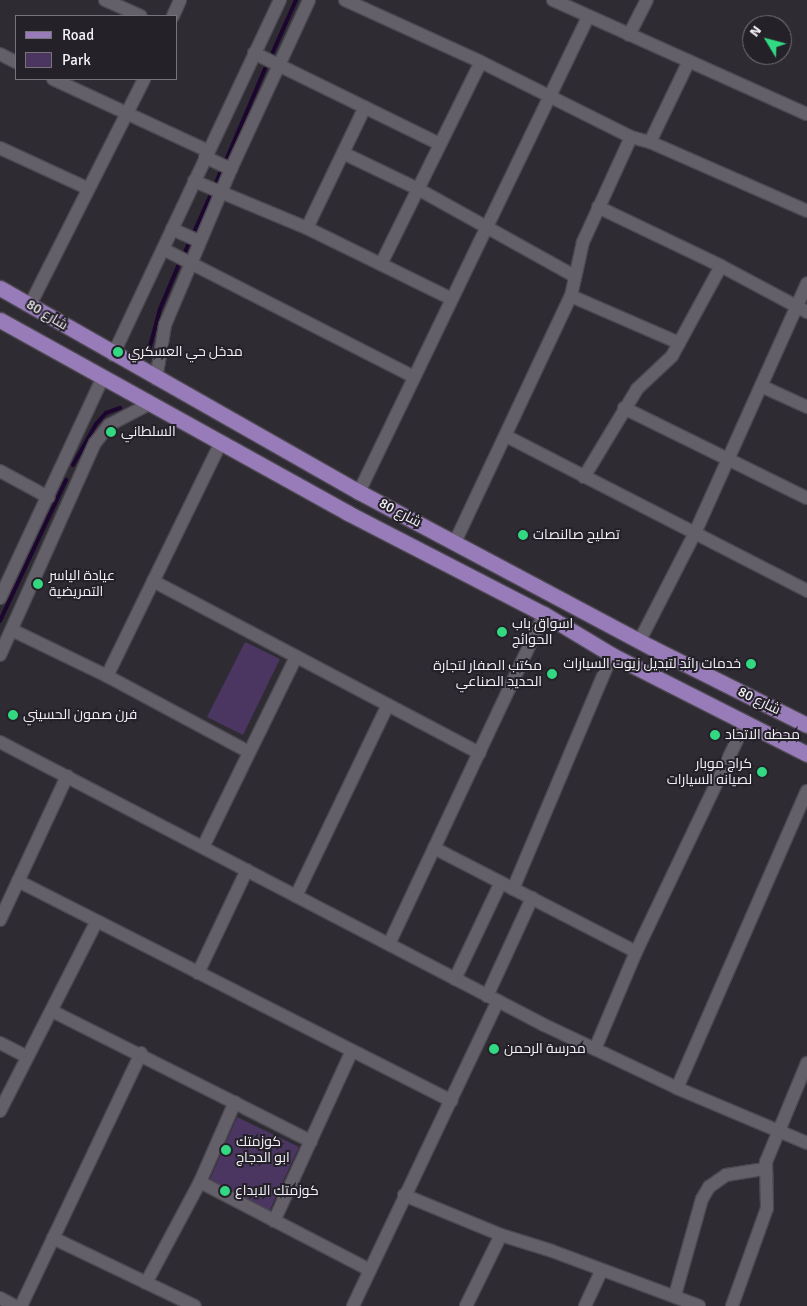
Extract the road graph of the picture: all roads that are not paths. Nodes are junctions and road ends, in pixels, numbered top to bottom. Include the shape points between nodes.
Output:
1 (105, 0) edge
2 (180, 0) edge
3 (280, 0) edge
4 (309, 0) edge
5 (345, 0) edge
6 (553, 0) edge
7 (647, 0) edge
8 (139, 15) edge
9 (172, 15) edge
10 (588, 17) junction
11 (629, 35) junction
12 (254, 53) junction
13 (0, 54) edge
14 (689, 61) junction
15 (15, 62) edge
16 (481, 62) junction
17 (278, 65) junction
18 (55, 80) edge
19 (144, 80) edge
20 (550, 97) junction
21 (365, 107) junction
22 (128, 113) junction
23 (807, 114) edge
24 (631, 137) junction
25 (650, 142) junction
26 (440, 144) junction
27 (0, 148) edge
28 (343, 153) junction
29 (207, 154) junction
30 (231, 169) junction
31 (194, 182) junction
32 (87, 188) junction
33 (418, 189) junction
34 (220, 193) junction
35 (598, 207) junction
36 (807, 211) edge
37 (307, 228) junction
38 (172, 229) junction
39 (488, 229) junction
40 (199, 241) junction
41 (163, 249) junction
42 (190, 262) junction
43 (381, 264) junction
44 (721, 266) junction
45 (574, 276) junction
46 (807, 283) edge
47 (0, 288) edge
48 (571, 296) junction
49 (452, 299) junction
50 (30, 305) junction
51 (802, 310) edge
52 (0, 320) edge
53 (679, 343) junction
54 (113, 355) junction
55 (103, 377) junction
56 (414, 377) junction
57 (156, 379) junction
58 (762, 386) junction
59 (151, 404) junction
60 (807, 407) edge
61 (624, 408) junction
62 (506, 436) junction
63 (221, 442) junction
64 (727, 459) junction
65 (61, 468) junction
66 (0, 471) edge
67 (80, 477) junction
68 (584, 477) junction
69 (359, 492) junction
70 (48, 497) junction
71 (807, 498) edge
72 (694, 535) junction
73 (455, 542) junction
74 (153, 581) junction
75 (807, 591) edge
76 (0, 598) edge
77 (544, 614) junction
78 (12, 630) junction
79 (640, 640) junction
80 (0, 655) edge
81 (612, 655) junction
82 (296, 657) junction
83 (107, 676) junction
84 (388, 705) junction
85 (745, 723) junction
86 (807, 725) edge
87 (0, 742) edge
88 (249, 752) junction
89 (479, 753) junction
90 (807, 754) edge
91 (67, 776) junction
92 (807, 791) edge
93 (203, 847) junction
94 (434, 848) junction
95 (248, 870) junction
96 (18, 881) junction
97 (501, 882) junction
98 (513, 889) junction
99 (296, 896) junction
100 (532, 898) junction
101 (0, 920) edge
102 (97, 921) junction
103 (389, 944) junction
104 (636, 952) junction
105 (198, 973) junction
106 (455, 979) junction
107 (492, 998) junction
108 (52, 1011) junction
109 (0, 1043) edge
110 (595, 1049) junction
111 (352, 1051) junction
112 (140, 1053) junction
113 (27, 1057) junction
114 (807, 1063) edge
115 (677, 1088) junction
116 (451, 1101) junction
117 (235, 1102) junction
118 (0, 1111) edge
119 (779, 1132) junction
120 (311, 1141) junction
121 (807, 1143) edge
122 (765, 1169) junction
123 (200, 1182) junction
124 (404, 1195) junction
125 (274, 1221) junction
126 (501, 1235) junction
127 (53, 1238) junction
128 (370, 1270) junction
129 (601, 1271) junction
130 (146, 1283) junction
131 (675, 1295) junction
132 (0, 1298) edge
133 (15, 1306) edge
134 (21, 1306) edge
135 (195, 1306) edge
136 (353, 1306) edge
137 (466, 1306) edge
138 (584, 1306) edge
139 (699, 1306) edge
140 (732, 1306) edge

1 - 8 street
2 - 9 street
3 - 12 street
4 - 17 street
5 - 16 street
6 - 10 street
7 - 11 street
10 - 11 street
10 - 20 street
11 - 14 street
12 - 17 street
12 - 29 street
13 - 15 street
14 - 23 street
14 - 25 street
16 - 20 street
16 - 26 street
17 - 21 street
17 - 30 street
18 - 22 street
19 - 22 street
20 - 24 street
20 - 39 street
21 - 26 street
21 - 28 street
22 - 29 street
22 - 32 street
24 - 25 street
24 - 35 street
25 - 36 street
26 - 33 street
27 - 32 street
28 - 33 street
28 - 37 street
29 - 30 street
29 - 31 street
30 - 34 street
31 - 34 street
31 - 38 street
32 - 50 street
33 - 39 street
33 - 43 street
34 - 37 street
34 - 40 street
35 - 44 street
35 - 45 street via 583,242
37 - 43 street
38 - 40 street
38 - 41 street
39 - 45 street
39 - 49 street
40 - 42 street
41 - 42 street
41 - 54 street
42 - 56 street
42 - 57 street via 164,325
43 - 49 street
44 - 51 street
44 - 53 street
45 - 48 street
46 - 51 street
47 - 50 main road, شارع 80
48 - 53 street
48 - 62 street
49 - 56 street
50 - 54 main road, شارع 80
51 - 58 street
52 - 55 main road, شارع 80
53 - 61 street via 672,356 637,389
54 - 57 main road, شارع 80
55 - 59 main road, شارع 80
55 - 65 street
56 - 69 street
57 - 69 main road, شارع 80
58 - 60 street
58 - 64 street
59 - 63 main road, شارع 80
59 - 67 street via 109,425 95,443
61 - 64 street
61 - 68 street
62 - 68 street
62 - 73 street
63 - 74 street
63 - 77 main road, شارع 80 via 348,514
64 - 71 street
64 - 72 street
65 - 67 street
65 - 70 street
66 - 70 street
67 - 78 street
68 - 72 street
69 - 73 main road, شارع 80
70 - 76 street
72 - 75 street
72 - 79 street
73 - 79 main road, شارع 80
74 - 82 street
74 - 83 street
77 - 81 main road, شارع 80
77 - 89 street
78 - 80 street
78 - 83 street
79 - 86 main road, شارع 80
81 - 85 main road, شارع 80
81 - 98 street
82 - 84 street
82 - 88 street
83 - 88 street
84 - 89 street
84 - 99 street
85 - 90 main road, شارع 80
85 - 104 street
87 - 91 street
88 - 93 street
89 - 94 street
91 - 93 street
91 - 96 street
92 - 115 street
93 - 95 street
94 - 97 street
94 - 103 street
95 - 99 street
95 - 105 street
96 - 101 street
96 - 102 street
97 - 98 street
97 - 106 street
98 - 100 street
99 - 103 street
100 - 104 street
100 - 107 street
102 - 105 street
102 - 108 street
103 - 106 street
104 - 110 street
105 - 111 street
106 - 107 street
107 - 110 street
107 - 116 street
108 - 112 street
108 - 113 street
109 - 113 street
110 - 115 street
111 - 116 street
111 - 120 street
112 - 117 street
112 - 127 street
113 - 118 street
114 - 119 street
115 - 119 street
116 - 124 street
117 - 120 street
117 - 123 street
119 - 121 street
119 - 122 street
120 - 125 street
122 - 131 street via 726,1175 709,1187 702,1199
122 - 140 street via 767,1208
123 - 125 street
123 - 130 street
124 - 126 street
124 - 128 street
125 - 128 street
126 - 129 street via 552,1250
126 - 137 street
127 - 130 street
127 - 134 street
128 - 136 street
129 - 131 street
129 - 138 street
130 - 135 street
131 - 139 street
132 - 133 street

